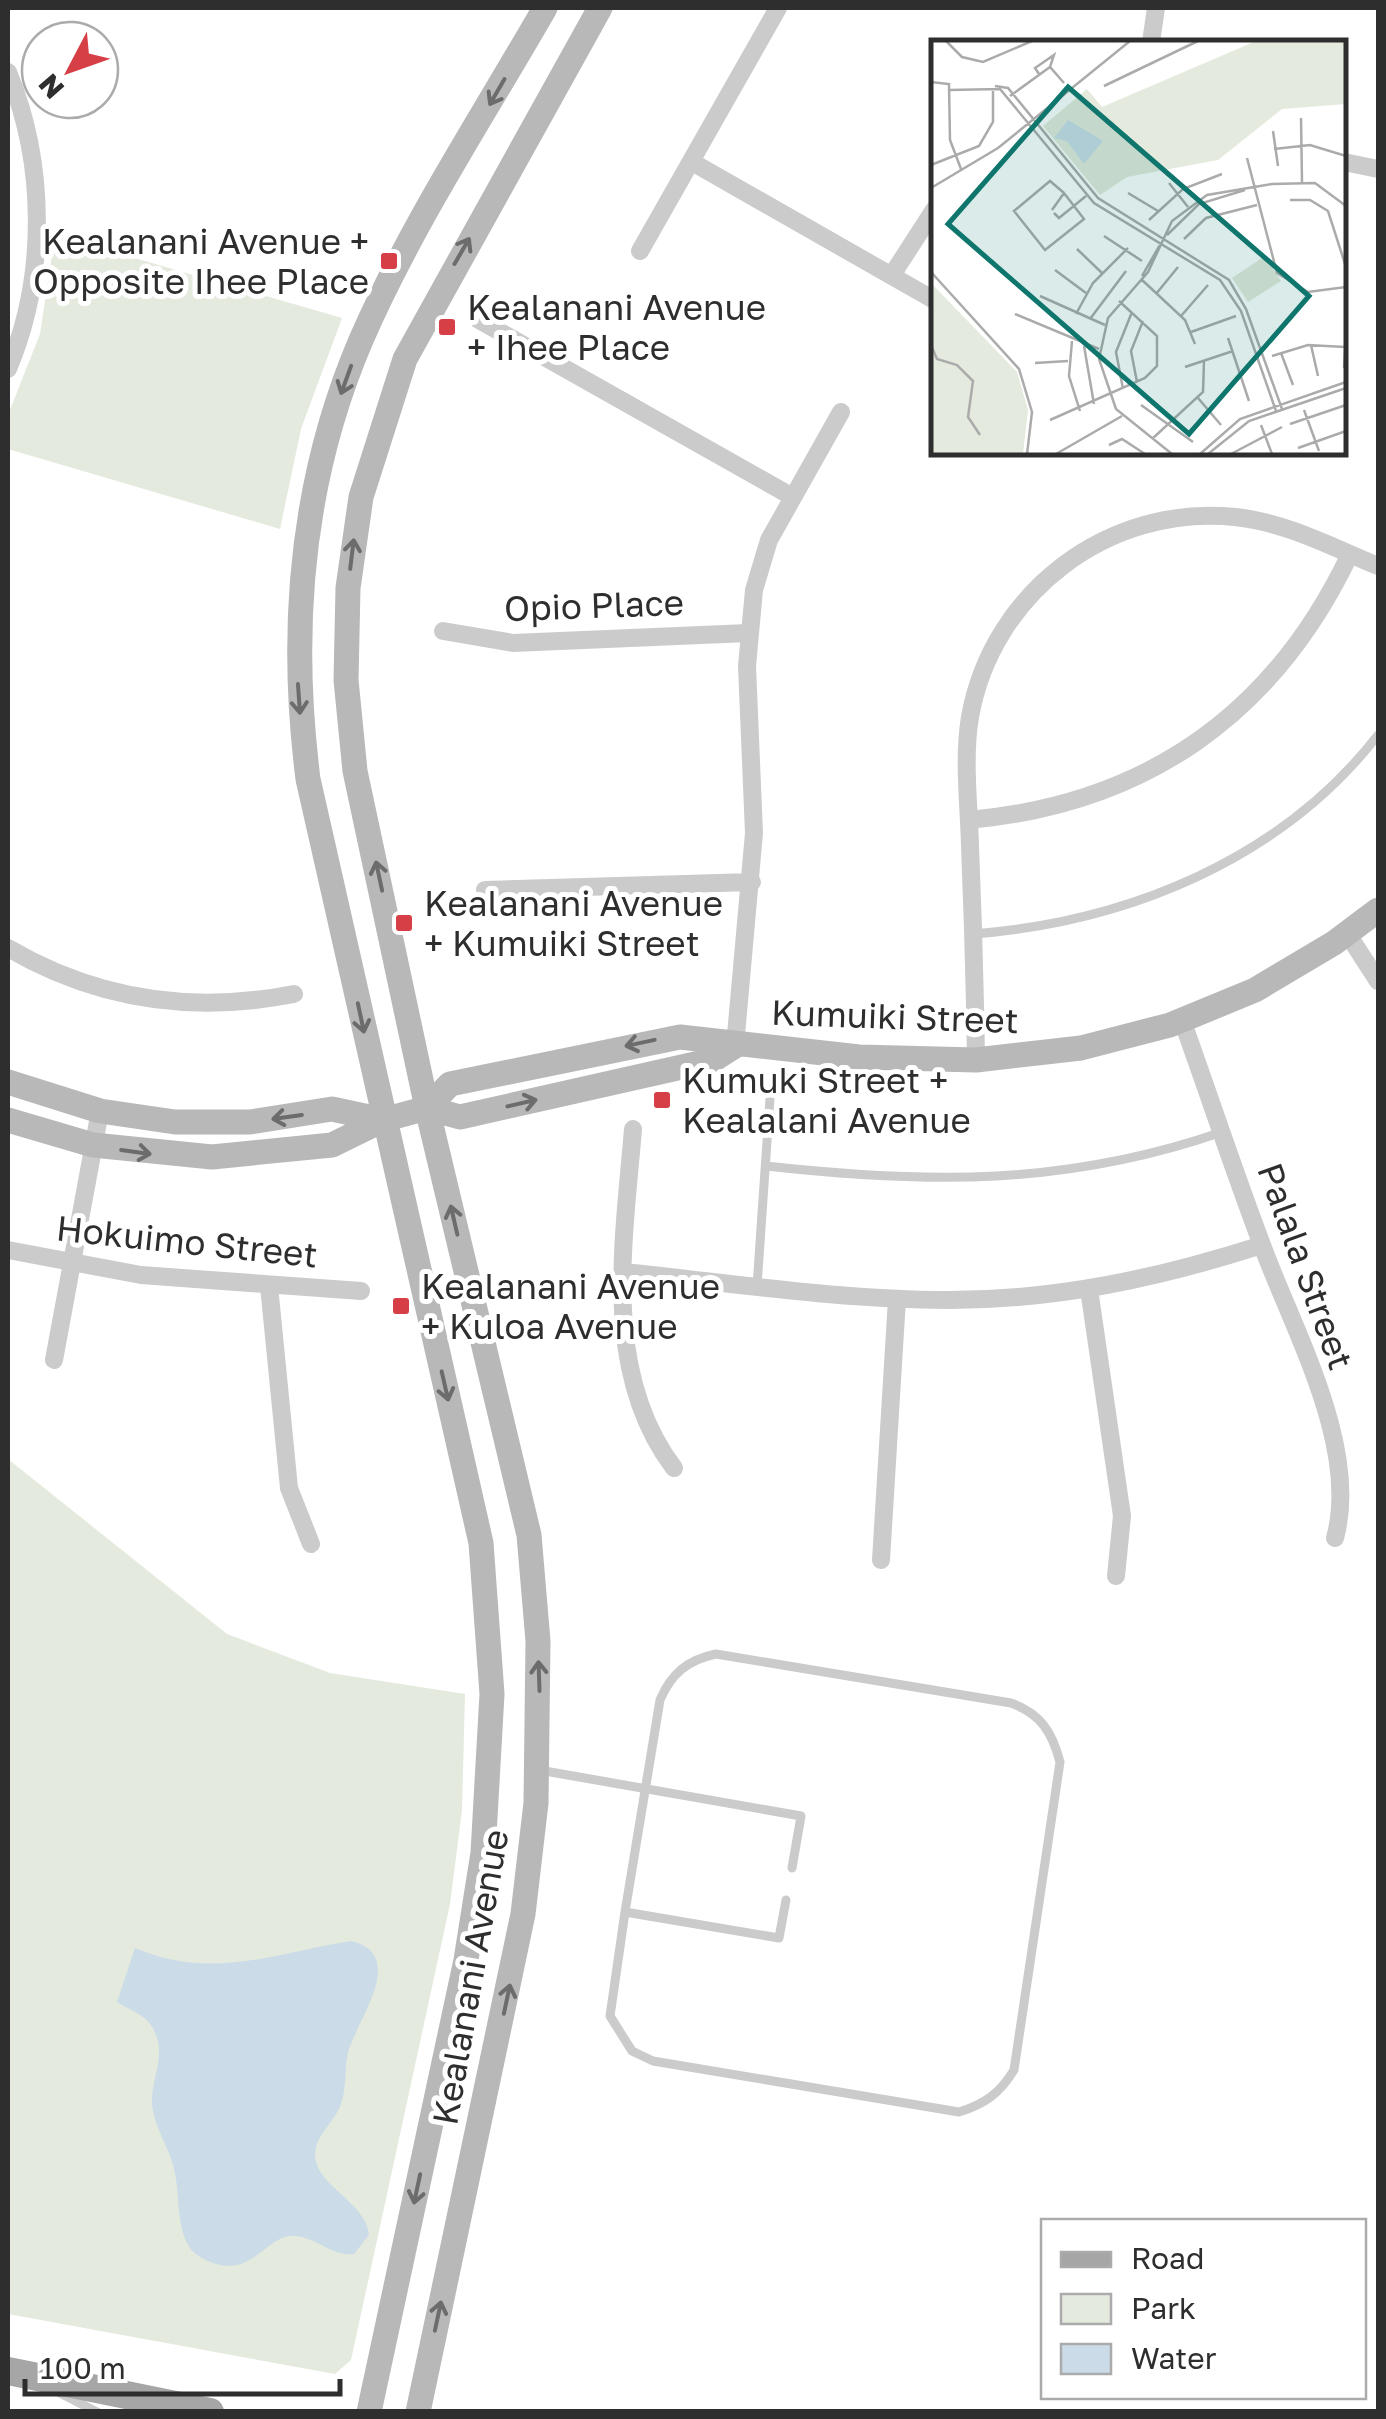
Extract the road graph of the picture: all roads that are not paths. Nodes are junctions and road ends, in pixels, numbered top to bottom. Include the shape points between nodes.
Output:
1 (545, 8) edge
2 (600, 8) edge
3 (778, 8) edge
4 (1156, 8) edge
5 (1151, 40) edge
6 (8, 72) edge
7 (692, 162) junction
8 (1346, 162) edge
9 (1378, 169) edge
10 (931, 215) edge
11 (640, 251) dead end
12 (892, 276) junction
13 (931, 298) edge
14 (479, 320) dead end
15 (8, 369) edge
16 (841, 412) dead end
17 (791, 496) junction
18 (1350, 554) junction
19 (1378, 566) edge
20 (442, 630) dead end
21 (748, 633) junction
22 (1378, 735) edge
23 (969, 820) junction
24 (752, 882) junction
25 (485, 890) dead end
26 (1378, 910) edge
27 (973, 934) junction
28 (1347, 934) junction
29 (8, 948) edge
30 (1378, 981) edge
31 (294, 994) dead end
32 (1182, 1020) junction
33 (736, 1046) junction
34 (976, 1060) junction
35 (8, 1082) edge
36 (770, 1098) dead end
37 (427, 1108) junction
38 (100, 1111) junction
39 (8, 1120) edge
40 (383, 1120) junction
41 (633, 1129) dead end
42 (1222, 1132) junction
43 (93, 1145) junction
44 (766, 1166) junction
45 (1262, 1245) junction
46 (8, 1250) edge
47 (70, 1264) junction
48 (623, 1272) junction
49 (269, 1286) junction
50 (756, 1286) junction
51 (1089, 1289) junction
52 (361, 1290) dead end
53 (897, 1299) junction
54 (54, 1360) dead end
55 (674, 1468) dead end
56 (1335, 1538) dead end
57 (311, 1544) dead end
58 (882, 1560) dead end
59 (1116, 1576) dead end
60 (537, 1770) junction
61 (644, 1788) junction
62 (792, 1868) dead end
63 (786, 1900) dead end
64 (626, 1912) junction
65 (13, 2372) edge
66 (97, 2412) edge
67 (210, 2412) edge
68 (369, 2412) edge
69 (418, 2412) edge

1 -> 40 street, Kealanani Avenue via 361,340 327,437 306,535 298,632 308,779
37 -> 2 street, Kealanani Avenue via 349,726 346,634 354,542 373,450 405,359
3 - 7 street
4 - 5 street
6 - 15 street via 30,150 36,220 30,293
7 - 11 street
7 - 12 street
8 - 9 street
10 - 12 street
12 - 13 street
14 - 17 street
16 - 17 street
17 - 21 street via 760,565
18 - 19 street
18 - 23 street via 1298,644 1253,696 1200,740 1140,776 1074,802
18 - 23 street via 1263,522 1184,516 1107,538 1062,565 1008,622 984,668 967,745
20 - 21 street, Opio Place via 514,643
21 - 24 street
22 - 27 lane via 1302,810 1211,871 1095,914
23 - 27 street
24 - 25 street
24 - 33 street
26 - 28 street, Kumuiki Street
27 - 34 street
28 - 30 street
28 - 32 street, Kumuiki Street via 1255,990
29 - 31 street via 78,982 159,1002 227,1004
32 - 34 street, Kumuiki Street via 1081,1048
32 - 42 street, Palala Street
33 - 34 street, Kumuiki Street
33 - 37 street, Kumuiki Street via 666,1038 450,1084
35 - 38 street
36 - 44 lane
37 - 40 street, Kumuiki Street
60 -> 37 street, Kealanani Avenue via 538,1641 528,1535
40 -> 38 street via 332,1109 212,1123
38 - 43 street
39 - 43 street, Kumuiki Street
43 -> 40 street, Kumuiki Street via 172,1156 252,1156 332,1145
40 -> 68 street, Kealanani Avenue via 481,1542 492,1711 476,1907
41 - 48 street
42 - 44 lane via 1124,1162 1006,1178 916,1180
42 - 45 street, Palala Street
43 - 47 street
44 - 50 lane
45 - 51 street
45 - 56 street, Palala Street via 1313,1374 1340,1470
46 - 47 street, Hokuimo Street
47 - 49 street, Hokuimo Street
47 - 54 street
48 - 50 street
48 - 55 street via 627,1352 645,1420
49 - 52 street, Hokuimo Street
49 - 57 street via 288,1488
50 - 53 street
51 - 53 street
51 - 59 street via 1122,1516
53 - 58 street
60 - 61 lane
69 -> 60 street, Kealanani Avenue via 514,1970
61 - 62 lane via 801,1816
61 - 64 lane
61 - 64 lane via 660,1700 668,1682 700,1657 716,1654 1030,1710 1054,1739 1060,1762 1014,2070 1001,2091 959,2112 654,2061 632,2052 610,2016
63 - 64 lane via 779,1938
65 - 66 lane
65 - 67 main road

